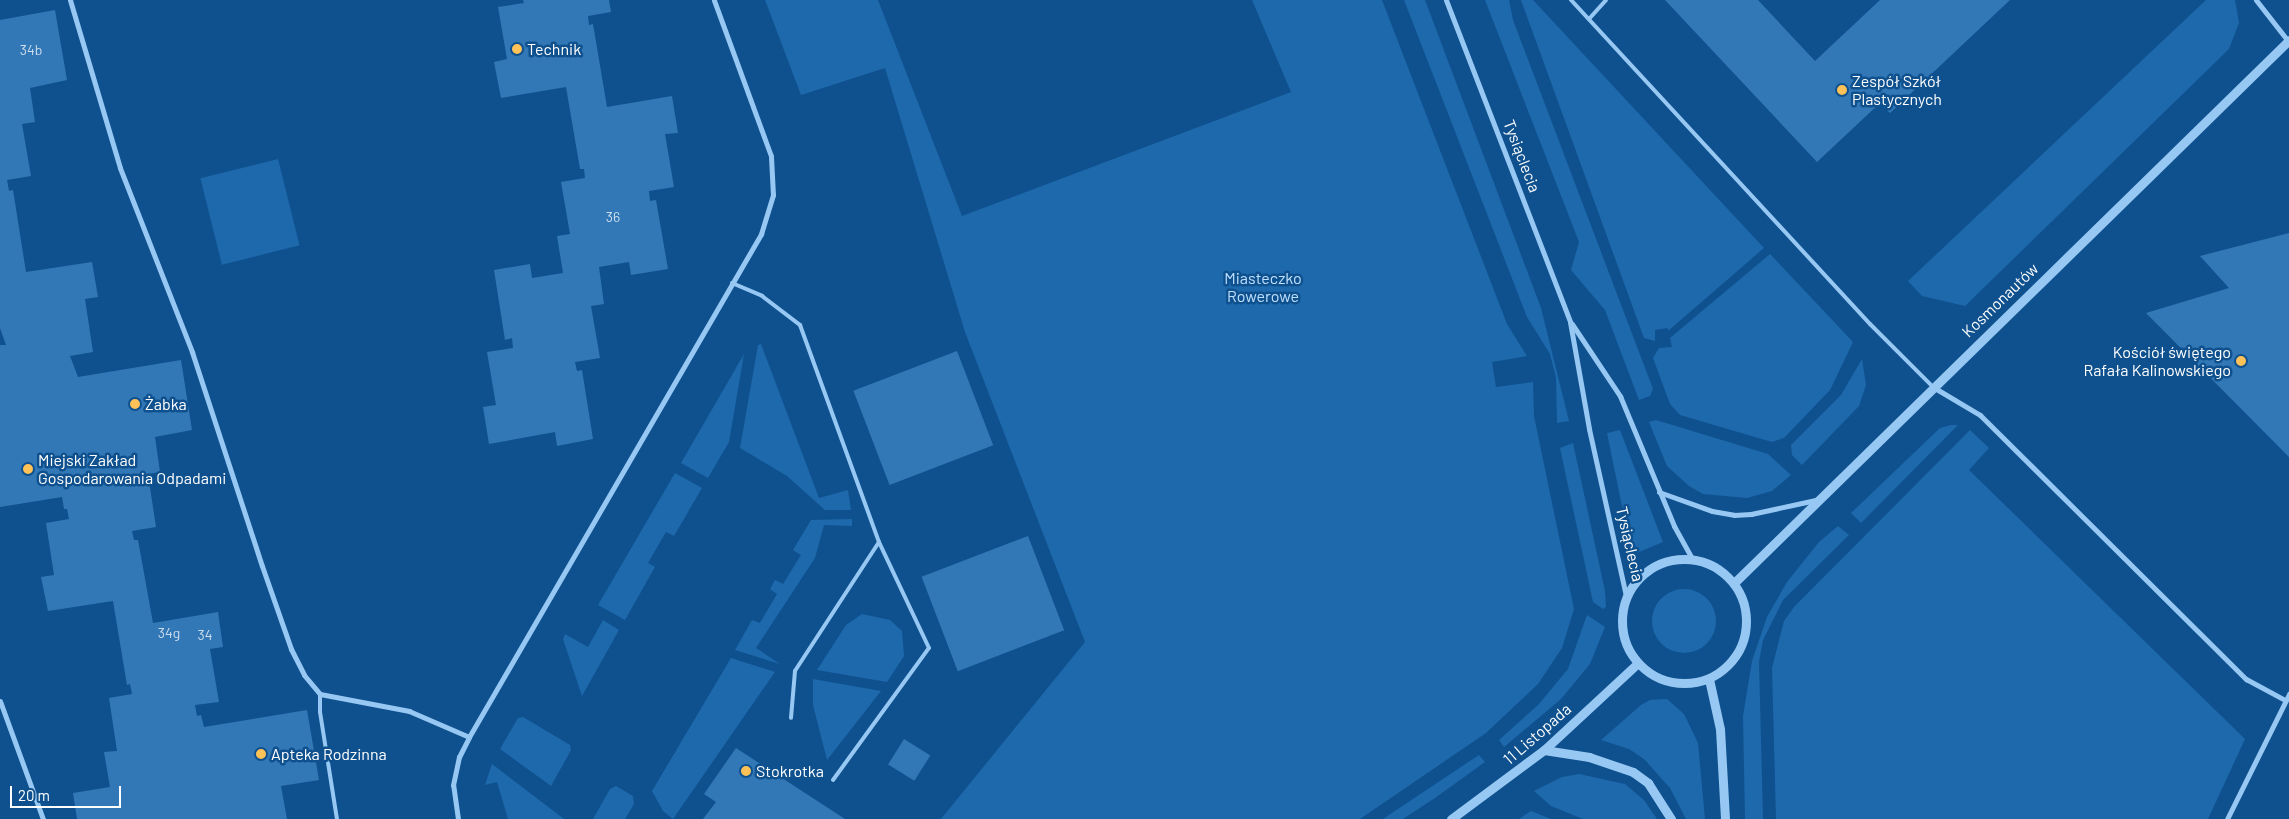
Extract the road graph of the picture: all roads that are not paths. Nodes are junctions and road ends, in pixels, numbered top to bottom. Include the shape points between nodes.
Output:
1 (70, 0) edge
2 (714, 0) edge
3 (1446, 0) edge
4 (1570, 0) edge
5 (1606, 0) edge
6 (2256, 0) edge
7 (1589, 19) junction
8 (2289, 40) edge
9 (732, 283) junction
10 (1570, 322) junction
11 (1933, 387) junction
12 (1660, 492) junction
13 (1824, 498) junction
14 (879, 542) junction
15 (1692, 559) junction
16 (1734, 583) junction
17 (1626, 596) junction
18 (1638, 663) junction
19 (1709, 679) junction
20 (320, 694) junction
21 (2289, 694) edge
22 (2285, 700) junction
23 (0, 701) edge
24 (791, 718) dead end
25 (469, 737) junction
26 (1544, 750) junction
27 (833, 780) dead end
28 (43, 819) edge
29 (337, 819) edge
30 (458, 819) edge
31 (1451, 819) edge
32 (1672, 819) edge
33 (1725, 819) edge
34 (2228, 819) edge

1 - 20 street via 120,168 192,352 291,649 304,675
2 - 9 street via 771,156 774,175 773,195 761,234
3 - 10 street, Tysiąclecia
4 - 7 lane
5 - 7 lane
6 - 8 street
7 - 11 lane via 1857,310
8 - 11 street, Kosmonautów
9 - 14 lane via 762,296 800,325
9 - 25 street
10 - 12 street, Tysiąclecia via 1613,381
10 - 17 street, Tysiąclecia via 1589,428
11 - 13 street, Kosmonautów
11 - 22 street via 1980,415 2246,679
12 - 13 street via 1712,511 1734,514 1751,514
12 - 15 street, Tysiąclecia
13 - 16 street, Kosmonautów
14 - 24 lane via 794,671
14 - 27 lane via 929,648
15 - 16 street via 1715,567
15 - 17 street via 1672,560 1653,566 1637,579
16 - 19 street via 1744,603 1747,626 1741,648
17 - 18 street via 1622,619 1624,635
18 - 19 street via 1659,678 1684,684
18 - 26 street, 11 Listopada
19 - 33 street via 1720,729
20 - 25 street via 409,711
20 - 29 lane
21 - 22 street
22 - 34 street
23 - 28 street
25 - 30 street via 459,757 453,785
26 - 31 street, 11 Listopada
26 - 32 street via 1589,757 1633,772 1658,796

